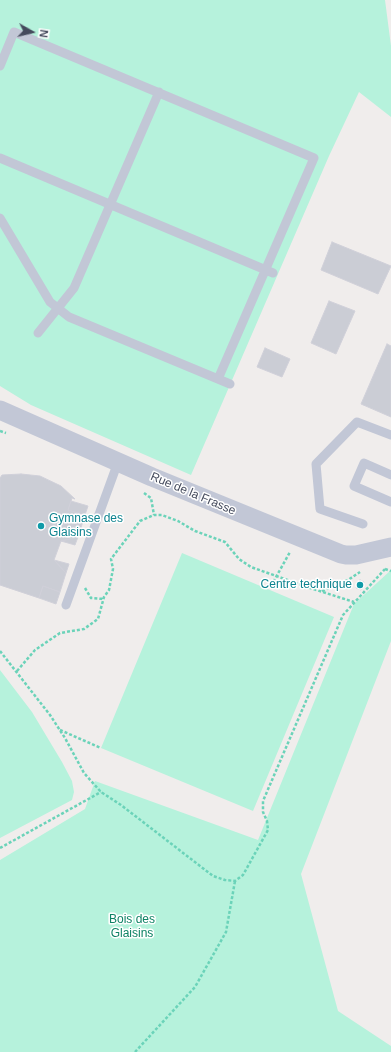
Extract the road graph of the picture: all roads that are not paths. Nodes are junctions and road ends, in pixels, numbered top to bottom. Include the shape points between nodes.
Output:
1 (0, 66) edge
2 (159, 92) junction
3 (0, 158) edge
4 (110, 204) junction
5 (0, 218) edge
6 (269, 271) junction
7 (59, 309) junction
8 (38, 333) dead end
9 (218, 379) junction
10 (230, 384) dead end
11 (0, 410) edge
12 (391, 435) edge
13 (118, 462) junction
14 (391, 474) edge
15 (391, 502) edge
16 (363, 524) dead end
17 (391, 547) edge
18 (66, 606) dead end

1 - 2 lane via 14,32
2 - 4 lane
2 - 6 lane via 314,158
3 - 4 lane
4 - 6 lane
4 - 7 lane via 74,288
5 - 7 lane via 50,302
6 - 9 lane
7 - 8 lane
7 - 9 lane via 69,317
9 - 10 lane
11 - 13 street, Rue de la Frasse
12 - 16 lane via 357,422 316,464 320,509
13 - 17 street, Rue de la Frasse via 346,556
13 - 18 lane
14 - 15 lane via 364,463 354,486

